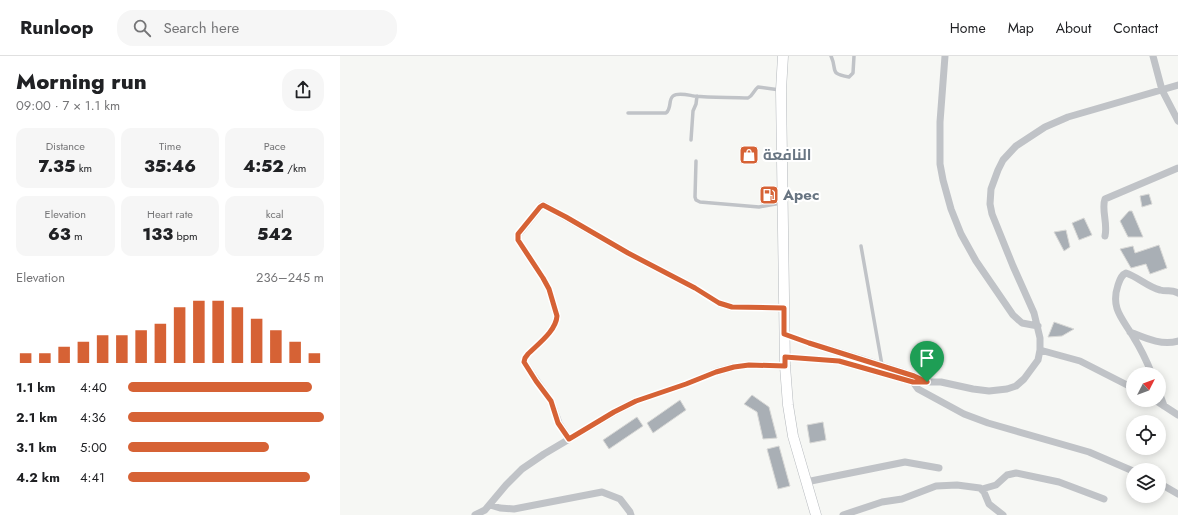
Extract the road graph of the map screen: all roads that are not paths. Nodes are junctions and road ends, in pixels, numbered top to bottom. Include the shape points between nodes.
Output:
1 (783, 56) edge
2 (831, 56) edge
3 (854, 56) edge
4 (944, 56) edge
5 (1153, 56) edge
6 (1178, 85) edge
7 (781, 90) junction
8 (1162, 90) junction
9 (697, 96) junction
10 (628, 113) dead end
11 (1178, 121) edge
12 (691, 140) dead end
13 (696, 161) dead end
14 (1178, 168) edge
15 (784, 202) junction
16 (1105, 236) dead end
17 (860, 246) dead end
18 (1178, 293) edge
19 (784, 308) junction
20 (1038, 326) junction
21 (1130, 332) junction
22 (784, 334) junction
23 (1178, 341) edge
24 (1040, 350) junction
25 (862, 359) junction
26 (785, 362) junction
27 (882, 365) junction
28 (860, 367) junction
29 (1148, 367) edge
30 (882, 373) junction
31 (914, 379) junction
32 (1126, 384) edge
33 (1166, 407) edge
34 (1178, 414) edge
35 (569, 439) junction
36 (1126, 467) edge
37 (939, 468) dead end
38 (806, 482) junction
39 (1166, 487) edge
40 (982, 489) junction
41 (1178, 494) edge
42 (1104, 499) dead end
43 (490, 505) junction
44 (475, 515) edge
45 (631, 515) edge
46 (816, 515) edge
47 (843, 515) edge
48 (1003, 515) edge

1 - 7 main road
2 - 3 lane via 835,72 849,77 853,72
4 - 20 street via 940,164 951,209 976,261 1013,315 1022,323
5 - 8 street
6 - 8 street
7 - 9 lane via 758,87 748,98
7 - 15 main road
8 - 11 street
8 - 20 street via 1045,127 1022,141 1003,160 991,189 990,204
9 - 10 lane via 673,96 670,109 666,113
9 - 12 lane
13 - 15 lane via 695,197 700,202 759,207
14 - 16 street via 1105,199
15 - 19 main road
17 - 27 lane
18 - 21 street via 1174,290 1160,291 1128,273 1124,274 1120,278 1115,299 1120,317
19 - 22 main road
19 - 35 street via 732,307 719,303 542,205 518,234 518,240 546,284 557,321 524,362 551,401 558,423
20 - 24 street
21 - 23 street via 1160,342
21 - 29 street
22 - 25 street
22 - 26 main road
24 - 31 street via 1038,360 1024,379 1007,389 989,391 946,382
24 - 32 street via 1080,361
25 - 27 street
25 - 28 street
26 - 28 street via 839,361
26 - 35 street via 734,367 716,372 636,401
26 - 38 main road via 793,436
27 - 30 lane
27 - 31 street
28 - 30 street
30 - 31 street
31 - 36 street via 914,386 922,392 964,414 1089,452
33 - 34 street
35 - 43 street via 522,469
37 - 38 street via 905,462
38 - 46 main road
39 - 41 street
40 - 42 street via 996,485 1007,475 1016,472 1059,482
40 - 47 street via 957,485 936,486 902,500 875,503
40 - 48 street via 989,504
43 - 44 street
43 - 45 street via 514,509 602,492 620,499

